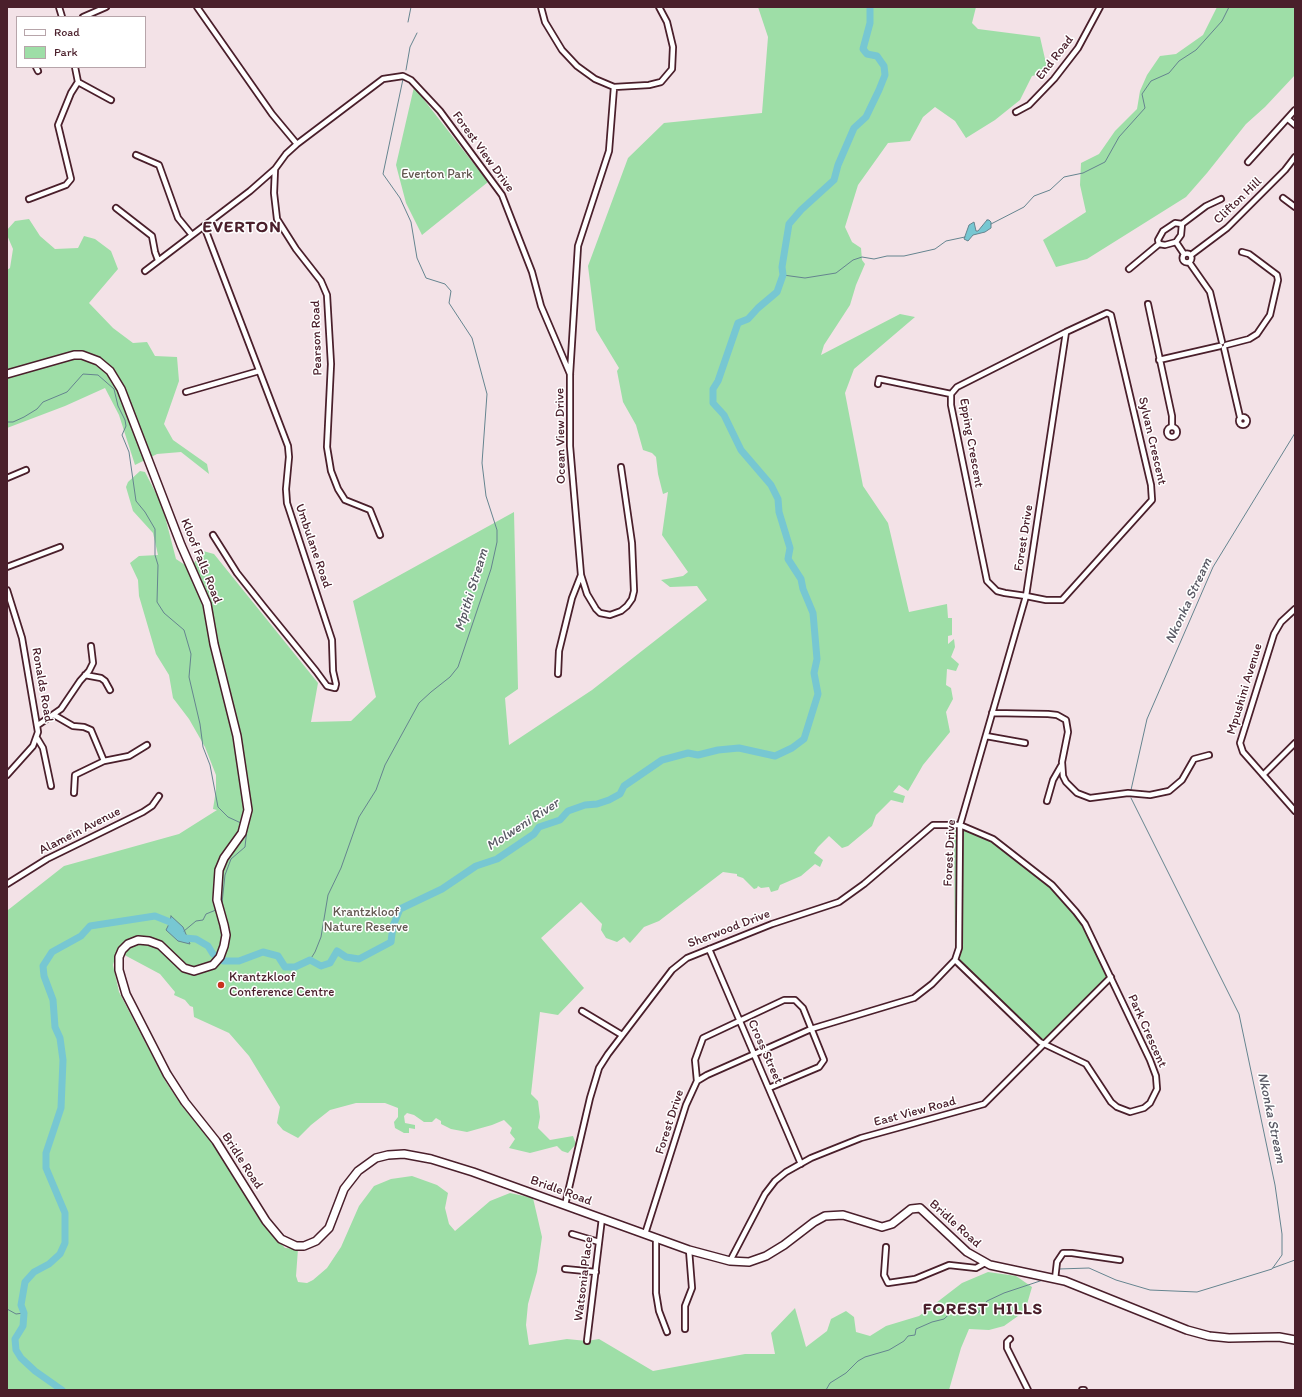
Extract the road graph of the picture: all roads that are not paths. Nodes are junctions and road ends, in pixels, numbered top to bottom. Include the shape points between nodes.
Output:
1 (106, 7) edge
2 (197, 7) edge
3 (541, 7) edge
4 (659, 7) edge
5 (1100, 7) edge
6 (85, 16) edge
7 (75, 68) edge
8 (78, 82) junction
9 (614, 87) junction
10 (112, 100) dead end
11 (1295, 110) edge
12 (1016, 112) dead end
13 (1288, 119) junction
14 (1295, 125) edge
15 (297, 144) junction
16 (136, 155) dead end
17 (1295, 157) edge
18 (1248, 162) dead end
19 (275, 169) junction
20 (1283, 198) dead end
21 (29, 199) dead end
22 (1220, 199) dead end
23 (1295, 207) edge
24 (116, 208) dead end
25 (1182, 224) junction
26 (204, 226) junction
27 (192, 236) junction
28 (1176, 242) junction
29 (1159, 244) junction
30 (1242, 252) dead end
31 (1184, 254) junction
32 (1191, 255) junction
33 (158, 260) junction
34 (1189, 262) junction
35 (1129, 269) dead end
36 (145, 271) dead end
37 (1148, 304) dead end
38 (1066, 332) junction
39 (1223, 345) junction
40 (1159, 360) junction
41 (259, 371) junction
42 (7, 374) edge
43 (570, 374) junction
44 (878, 384) dead end
45 (186, 392) dead end
46 (951, 394) junction
47 (1240, 417) dead end
48 (1172, 426) dead end
49 (621, 467) dead end
50 (26, 470) dead end
51 (7, 478) edge
52 (213, 535) dead end
53 (380, 535) dead end
54 (60, 547) dead end
55 (7, 567) edge
56 (581, 575) junction
57 (7, 590) edge
58 (1026, 596) junction
59 (1295, 609) edge
60 (91, 646) dead end
61 (558, 674) dead end
62 (85, 675) junction
63 (110, 690) dead end
64 (992, 713) junction
65 (54, 715) junction
66 (38, 725) junction
67 (986, 736) junction
68 (37, 738) junction
69 (1295, 742) edge
70 (1025, 743) dead end
71 (147, 745) dead end
72 (1209, 755) dead end
73 (104, 761) junction
74 (1062, 765) junction
75 (7, 775) edge
76 (1263, 775) junction
77 (51, 786) dead end
78 (74, 794) dead end
79 (159, 796) dead end
80 (1047, 801) dead end
81 (1295, 812) edge
82 (960, 825) junction
83 (7, 884) edge
84 (226, 940) joint
85 (709, 949) junction
86 (955, 960) junction
87 (1111, 977) junction
88 (582, 1011) dead end
89 (739, 1020) junction
90 (811, 1029) junction
91 (622, 1035) junction
92 (1043, 1045) junction
93 (754, 1054) junction
94 (697, 1082) junction
95 (769, 1088) junction
96 (801, 1164) junction
97 (566, 1205) junction
98 (602, 1218) junction
99 (572, 1234) dead end
100 (645, 1234) junction
101 (656, 1238) junction
102 (599, 1242) junction
103 (886, 1247) dead end
104 (689, 1250) junction
105 (1120, 1260) dead end
106 (730, 1261) junction
107 (985, 1264) junction
108 (566, 1269) dead end
109 (596, 1272) junction
110 (1055, 1279) junction
111 (685, 1329) dead end
112 (668, 1332) dead end
113 (1010, 1339) dead end
114 (1295, 1340) edge
115 (587, 1341) dead end
116 (1028, 1390) edge

1 - 6 street
2 - 15 street via 272,114
3 - 9 street via 545,22 562,50 577,66
4 - 9 street via 673,47 672,69 662,82
5 - 12 street, End Road via 1082,42 1054,79 1029,105
7 - 8 street
8 - 10 street
8 - 21 street via 70,93 58,125 71,180 66,185
9 - 43 street, Ocean View Drive via 609,152 578,246
11 - 13 street
13 - 14 street
13 - 18 street
15 - 19 street
15 - 43 street, Forest View Drive via 383,80 403,76 411,80 440,111 502,195 532,272 541,306
16 - 27 street via 159,165 178,218
17 - 32 street, Clifton Hill via 1227,228
19 - 26 street
19 - 53 street, Pearson Road via 277,219 321,281 327,295 330,364 327,447 331,471 342,496 370,510
20 - 23 street
22 - 25 street
24 - 33 street via 152,236
25 - 28 street via 1181,235
25 - 29 street via 1175,223 1163,231 1158,240
26 - 27 street
26 - 41 street, Umbulane Road
27 - 33 street
28 - 29 street via 1165,246
28 - 31 street
29 - 35 street
30 - 39 street via 1249,254 1277,275 1278,280 1270,315 1257,334 1249,339
31 - 32 street
31 - 34 street via 1182,260
32 - 34 street
33 - 36 street
34 - 39 street via 1210,292
37 - 40 street
38 - 46 street, Epping Crescent via 957,387
38 - 58 street, Forest Drive
38 - 58 street, Sylvan Crescent via 1110,313 1151,485 1152,500 1068,596 1058,601
39 - 40 street
39 - 47 street
40 - 48 street
41 - 45 street
41 - 52 street, Umbulane Road via 288,446 287,503 332,640 335,688 328,686 264,607 237,573
42 - 84 main road, Kloof Falls Road via 74,355 98,361 110,372 127,403 181,545 202,590 237,736 248,810 242,833 224,858 219,870 218,908
43 - 56 street, Ocean View Drive via 570,446
44 - 46 street via 879,379
46 - 58 street, Epping Crescent via 951,405 985,577 990,586 997,591
49 - 56 street, Ocean View Drive via 635,580 632,600 614,614 600,613 587,594
50 - 51 street
54 - 55 street
56 - 61 street via 559,651
57 - 66 street, Ronalds Road via 22,638
58 - 64 street, Forest Drive
59 - 76 street, Mpushini Avenue via 1281,622 1274,634 1240,743 1243,752
60 - 62 street via 93,663
62 - 63 street via 102,678
62 - 65 street
64 - 67 street, Forest Drive
64 - 74 street via 1048,714 1062,717 1068,725
65 - 66 street
65 - 73 street via 72,726 91,730
66 - 68 street, Ronalds Road
67 - 70 street
67 - 82 street, Forest Drive
68 - 75 street, Ronalds Road
68 - 77 street via 43,748
69 - 76 street
71 - 73 street via 129,756
72 - 74 street via 1194,759 1182,780 1169,790 1144,795 1128,793 1098,798 1084,796 1076,793 1066,782
73 - 78 street via 75,775
74 - 80 street via 1052,780
76 - 81 street, Mpushini Avenue
79 - 83 street, Alamein Avenue via 152,806 143,812 47,859
82 - 85 street, Sherwood Drive via 932,826 839,902 772,924
82 - 86 street, Forest Drive via 960,948
82 - 87 street, Park Crescent via 993,839 1052,885 1086,924
84 - 97 main road, Bridle Road via 219,959 203,970 188,970 160,945 142,940 132,942 120,953 120,977 126,994 167,1074 229,1161 266,1221 286,1243 304,1246 321,1238 330,1226 344,1189 354,1175 371,1161 388,1154 431,1159
85 - 89 street, Cross Street
85 - 91 street, Sherwood Drive via 687,958 672,970
86 - 90 street, Forest Drive via 914,998
86 - 92 street, Park Crescent
87 - 92 street, East View Road
87 - 92 street, Park Crescent via 1156,1076 1157,1089 1150,1103 1144,1108 1130,1112 1118,1107 1111,1102 1086,1064
88 - 91 street
89 - 90 street via 790,999 796,1000 803,1008
89 - 93 street, Cross Street
89 - 94 street via 703,1038 695,1060
90 - 93 street, Forest Drive
90 - 95 street via 823,1054 822,1064
91 - 97 street, Sherwood Drive via 603,1060 596,1075
92 - 96 street, East View Road via 984,1104 861,1138
93 - 94 street, Forest Drive via 706,1075
93 - 95 street, Cross Street
94 - 100 street, Forest Drive via 686,1105
95 - 96 street, Cross Street
96 - 106 street, East View Road via 786,1172 769,1187
97 - 98 main road, Bridle Road
98 - 100 main road, Bridle Road
98 - 102 street, Watsonia Place
99 - 102 street
100 - 101 main road, Bridle Road
101 - 104 main road, Bridle Road
101 - 112 street via 656,1293 659,1311
102 - 109 street, Watsonia Place
103 - 107 street via 884,1275 888,1283 915,1279 949,1265 976,1268
104 - 106 main road, Bridle Road
104 - 111 street via 692,1288 686,1306
105 - 110 street via 1063,1253 1057,1262
106 - 107 main road, Bridle Road via 749,1262 766,1256 825,1216 843,1215 882,1227 892,1224 908,1211 918,1207
107 - 110 main road, Bridle Road
108 - 109 street
109 - 115 street, Watsonia Place
110 - 114 main road, Bridle Road via 1198,1333 1221,1338 1272,1337
113 - 116 street via 1007,1348

